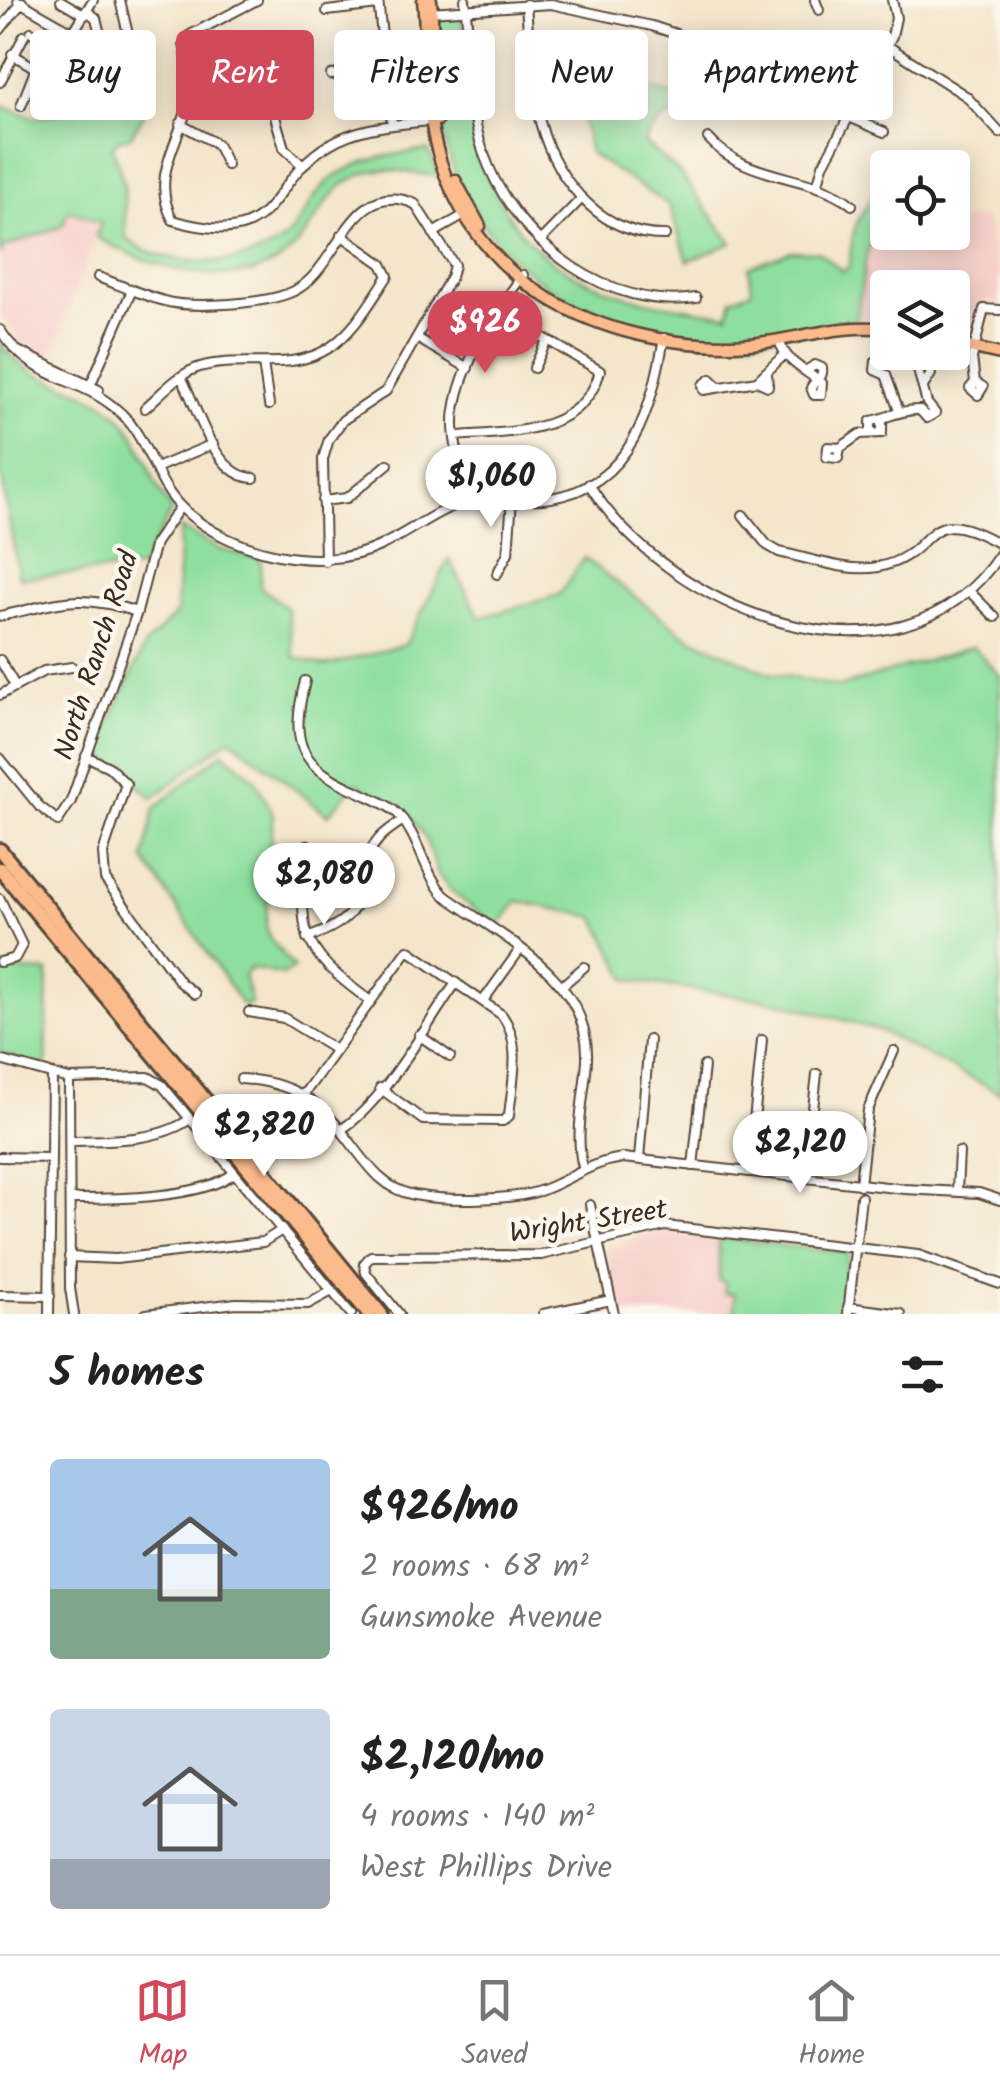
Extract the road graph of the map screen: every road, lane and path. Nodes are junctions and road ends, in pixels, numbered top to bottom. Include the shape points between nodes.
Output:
1 (93, 0) edge
2 (120, 0) edge
3 (234, 0) edge
4 (257, 0) edge
5 (815, 0) edge
6 (892, 0) edge
7 (20, 1) edge
8 (61, 1) edge
9 (378, 2) edge
10 (466, 4) edge
11 (526, 4) junction
12 (428, 6) edge
13 (239, 9) junction
14 (820, 10) dead end
15 (327, 12) dead end
16 (86, 13) junction
17 (0, 21) edge
18 (0, 30) edge
19 (69, 30) edge
20 (76, 30) edge
21 (98, 30) edge
22 (123, 30) edge
23 (381, 30) edge
24 (528, 30) edge
25 (893, 30) edge
26 (668, 32) edge
27 (30, 35) edge
28 (893, 49) edge
29 (12, 54) junction
30 (30, 64) edge
31 (334, 74) edge
32 (330, 75) dead end
33 (0, 82) edge
34 (30, 89) edge
35 (21, 106) dead end
36 (276, 120) edge
37 (391, 120) edge
38 (434, 120) joint
39 (538, 120) edge
40 (847, 120) edge
41 (855, 120) edge
42 (180, 124) junction
43 (392, 125) junction
44 (884, 132) dead end
45 (1000, 133) edge
46 (708, 138) dead end
47 (227, 165) dead end
48 (302, 166) junction
49 (817, 188) junction
50 (582, 198) junction
51 (852, 205) dead end
52 (467, 214) junction
53 (433, 233) junction
54 (341, 235) junction
55 (666, 235) dead end
56 (540, 241) junction
57 (98, 276) dead end
58 (522, 277) junction
59 (132, 290) junction
60 (696, 298) dead end
61 (1000, 310) edge
62 (498, 311) junction
63 (0, 330) edge
64 (870, 330) edge
65 (417, 338) junction
66 (664, 338) junction
67 (781, 340) junction
68 (546, 342) junction
69 (970, 347) edge
70 (974, 348) junction
71 (999, 353) edge
72 (785, 354) junction
73 (262, 362) junction
74 (468, 368) junction
75 (534, 368) dead end
76 (876, 370) edge
77 (888, 370) edge
78 (929, 370) edge
79 (886, 375) junction
80 (181, 376) junction
81 (818, 381) dead end
82 (975, 382) dead end
83 (718, 387) dead end
84 (89, 388) junction
85 (269, 405) dead end
86 (145, 408) dead end
87 (899, 411) junction
88 (456, 436) junction
89 (213, 444) junction
90 (840, 448) dead end
91 (388, 464) dead end
92 (156, 468) junction
93 (254, 478) dead end
94 (463, 481) dead end
95 (590, 484) junction
96 (512, 498) junction
97 (323, 501) junction
98 (180, 507) junction
99 (743, 516) dead end
100 (1000, 544) edge
101 (1000, 554) edge
102 (326, 561) junction
103 (497, 574) dead end
104 (970, 592) junction
105 (137, 612) junction
106 (0, 616) edge
107 (996, 617) dead end
108 (0, 660) edge
109 (72, 667) dead end
110 (305, 681) dead end
111 (14, 684) junction
112 (0, 695) edge
113 (86, 756) junction
114 (0, 758) edge
115 (403, 820) junction
116 (307, 845) dead end
117 (0, 850) edge
118 (0, 868) edge
119 (0, 899) edge
120 (307, 938) junction
121 (519, 951) junction
122 (0, 962) edge
123 (584, 966) dead end
124 (456, 982) junction
125 (564, 984) junction
126 (194, 994) dead end
127 (369, 1000) junction
128 (483, 1001) junction
129 (249, 1012) dead end
130 (420, 1035) junction
131 (648, 1040) dead end
132 (762, 1040) dead end
133 (334, 1049) junction
134 (894, 1051) dead end
135 (450, 1057) dead end
136 (0, 1060) edge
137 (704, 1066) dead end
138 (817, 1074) dead end
139 (52, 1076) junction
140 (68, 1079) junction
141 (241, 1079) dead end
142 (380, 1088) junction
143 (304, 1094) junction
144 (190, 1119) junction
145 (342, 1129) junction
146 (70, 1141) junction
147 (959, 1152) dead end
148 (0, 1157) edge
149 (50, 1158) junction
150 (638, 1159) junction
151 (694, 1166) junction
152 (583, 1167) junction
153 (749, 1172) junction
154 (234, 1173) junction
155 (805, 1178) junction
156 (860, 1185) junction
157 (957, 1192) junction
158 (861, 1197) dead end
159 (70, 1199) junction
160 (1000, 1200) edge
161 (590, 1205) dead end
162 (282, 1230) junction
163 (599, 1244) junction
164 (856, 1248) junction
165 (69, 1257) junction
166 (1000, 1284) edge
167 (332, 1291) junction
168 (0, 1296) edge
169 (50, 1296) junction
170 (611, 1300) junction
171 (215, 1309) edge
172 (848, 1311) edge
173 (49, 1314) edge
174 (74, 1314) edge
175 (146, 1314) edge
176 (351, 1314) edge
177 (369, 1314) edge
178 (382, 1314) edge
179 (399, 1314) edge
180 (543, 1314) edge
181 (614, 1314) edge
182 (900, 1314) edge

1 - 16 street
2 - 22 street
3 - 13 street
4 - 13 street
5 - 14 street
6 - 25 street
7 - 17 street
7 - 18 street
7 - 19 street
8 - 16 street
9 - 15 street
9 - 23 street
10 - 11 street
10 - 12 street
10 - 56 street via 474,110 488,166
11 - 24 street
11 - 26 street via 580,8
13 - 42 street via 184,44 190,93
16 - 20 street
16 - 21 street via 96,18
27 - 29 street
28 - 45 street via 966,96
29 - 30 street
29 - 33 street
31 - 32 street
34 - 35 street
36 - 48 street via 284,148
37 - 43 street
38 - 43 street
38 - 52 main road
39 - 50 street via 544,146
40 - 49 street
41 - 44 street
42 - 47 street via 217,144
42 - 48 street via 164,177 169,214 178,222 232,228 254,222
43 - 48 street via 329,144
46 - 49 street via 720,151 776,178
49 - 51 street
50 - 55 street via 633,231
50 - 56 street
52 - 53 street
52 - 58 main road
53 - 54 street via 415,204 389,198 374,203
53 - 65 street via 454,264
54 - 59 street via 315,276 272,299 182,304
54 - 73 street via 382,264 388,276 350,331 328,349 301,360
56 - 60 street via 598,282 640,295
57 - 59 street
58 - 62 street
58 - 66 main road via 590,315
59 - 84 street
61 - 70 street via 984,309
62 - 68 street
62 - 74 street
63 - 84 street via 14,349
64 - 67 main road
65 - 74 street
65 - 97 street via 386,391 343,420 329,439
66 - 67 main road via 731,345
66 - 95 street via 646,419 616,462
67 - 72 street
68 - 75 street
68 - 88 street via 600,371 582,402 530,431
69 - 70 main road
70 - 71 main road
70 - 82 street
72 - 81 street via 807,370 820,366
72 - 83 street via 767,374 768,386 756,381
73 - 80 street via 201,366
73 - 85 street
74 - 88 street via 454,411
76 - 79 street
77 - 79 street
78 - 87 street via 924,406
79 - 87 street
80 - 86 street
80 - 89 street
84 - 92 street via 131,418
87 - 90 street via 882,422 882,434 870,431
88 - 94 street
89 - 92 street
89 - 93 street via 224,462
91 - 97 street via 348,498
92 - 98 street
95 - 96 street via 551,498
95 - 104 street via 609,517 657,562 725,601 784,624 866,634
96 - 102 street via 468,501 380,546
96 - 103 street via 508,553
97 - 102 street
98 - 102 street via 235,540
98 - 105 street, North Ranch Road via 155,544
99 - 100 street via 779,552 867,569 901,558 952,524
101 - 104 street
104 - 107 street
105 - 106 street via 80,598
105 - 113 street, North Ranch Road
108 - 111 street
109 - 111 street
110 - 115 street via 296,716 303,754 325,777 379,801
111 - 112 street
113 - 114 street, North Ranch Road via 58,821
113 - 126 street via 126,784 104,853 110,890
115 - 120 street via 376,841 354,910 335,928
115 - 121 street via 431,881
116 - 120 street
117 - 178 highway
118 - 177 highway
119 - 122 street via 22,945 15,958
120 - 127 street via 326,969
121 - 125 street
121 - 128 street
123 - 125 street
124 - 127 street via 408,950
124 - 128 street
124 - 130 street
125 - 152 street via 586,1036
127 - 133 street
128 - 142 street via 502,1015 515,1044 510,1116 423,1120
129 - 133 street via 284,1018
130 - 135 street
130 - 142 street
131 - 150 street
132 - 153 street
133 - 143 street
134 - 156 street via 868,1110
136 - 139 street
137 - 151 street
138 - 155 street
139 - 140 street
139 - 149 street
140 - 144 street via 148,1077
140 - 146 street
141 - 143 street
142 - 145 street
143 - 145 street
144 - 146 street via 176,1130
144 - 154 street
145 - 152 street via 384,1181 416,1196 530,1194
146 - 159 street
147 - 157 street
148 - 149 street
149 - 169 street
150 - 151 street
150 - 152 street
151 - 153 street
153 - 155 street
154 - 159 street via 209,1187
154 - 162 street
155 - 156 street
156 - 157 street
157 - 160 street
158 - 164 street
159 - 165 street
161 - 163 street
162 - 165 street via 263,1242 116,1259
162 - 167 street
163 - 164 street, Wright Street via 665,1226
163 - 170 street
163 - 179 street, Wright Street via 519,1257 371,1256 364,1268
164 - 166 street, Wright Street via 918,1255
164 - 172 street
165 - 174 street
167 - 171 street via 308,1304
167 - 176 street
168 - 169 street
169 - 173 street
170 - 180 street
170 - 181 street
171 - 175 street
172 - 182 street

